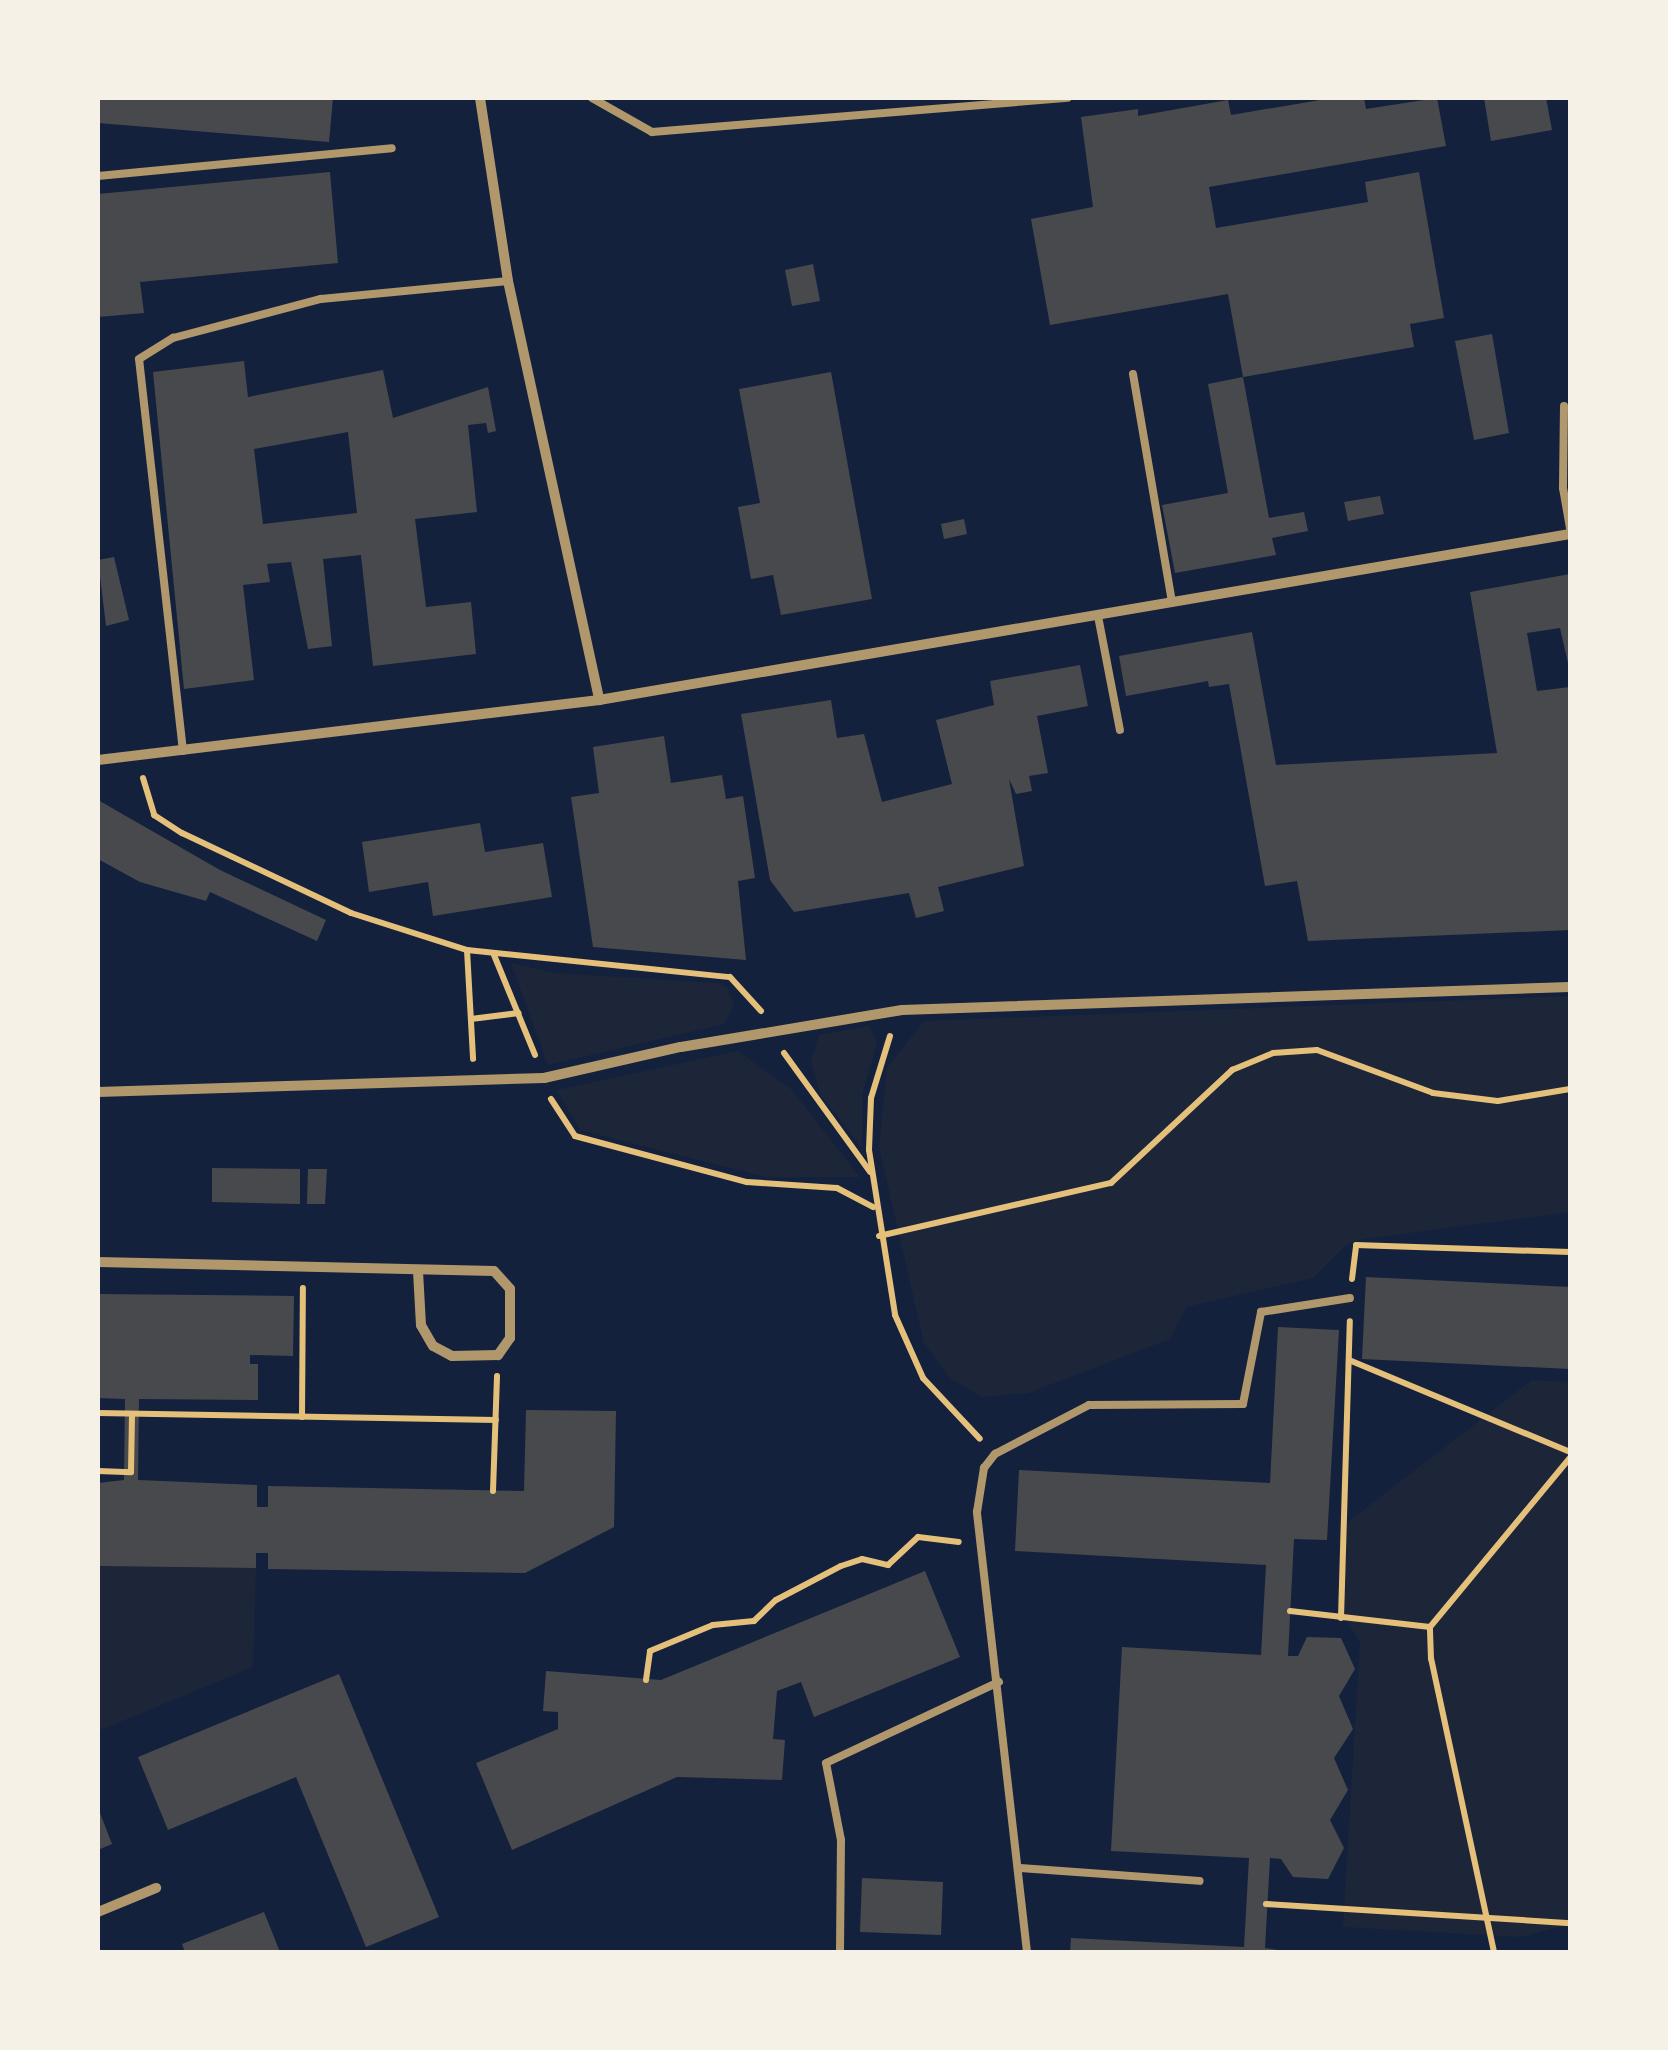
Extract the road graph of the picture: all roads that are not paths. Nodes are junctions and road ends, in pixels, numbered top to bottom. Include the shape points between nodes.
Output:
1 (480, 98) edge
2 (592, 98) edge
3 (1068, 98) edge
4 (993, 101) edge
5 (392, 148) dead end
6 (98, 176) edge
7 (508, 281) junction
8 (1133, 374) dead end
9 (1564, 406) dead end
10 (1570, 531) edge
11 (1172, 602) junction
12 (1098, 616) junction
13 (599, 700) junction
14 (1120, 730) dead end
15 (98, 746) edge
16 (183, 751) junction
17 (99, 760) edge
18 (1570, 986) edge
19 (98, 1092) edge
20 (98, 1262) edge
21 (418, 1271) junction
22 (1350, 1298) road end
23 (999, 1682) junction
24 (1020, 1868) junction
25 (1200, 1880) dead end
26 (156, 1888) dead end
27 (98, 1912) edge
28 (840, 1952) edge
29 (1027, 1952) edge

1 - 7 street
2 - 4 lane via 652,132
3 - 4 lane
5 - 6 lane
7 - 13 street
7 - 16 lane via 321,299 173,338 139,359
8 - 11 lane
9 - 10 lane
10 - 11 street
11 - 12 street
12 - 13 street
12 - 14 lane
13 - 16 street
15 - 17 lane
16 - 17 street
18 - 19 street via 902,1010 544,1078
20 - 21 street
21 - 21 street via 494,1272 510,1289 510,1338 498,1355 452,1356 434,1346 421,1325
22 - 23 lane via 1261,1312 1243,1404 1089,1405 995,1454 977,1486
23 - 24 lane
23 - 28 lane via 826,1763 841,1840
24 - 25 lane
24 - 29 lane
26 - 27 street

